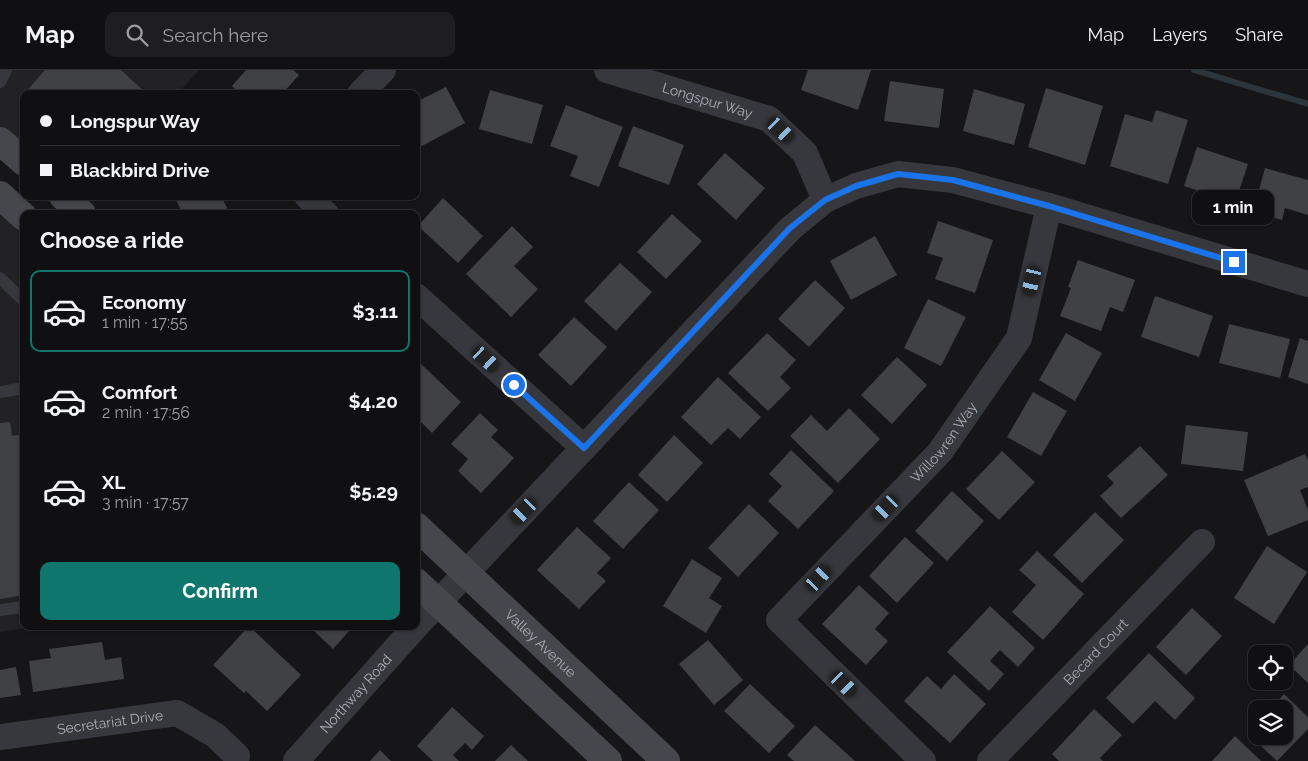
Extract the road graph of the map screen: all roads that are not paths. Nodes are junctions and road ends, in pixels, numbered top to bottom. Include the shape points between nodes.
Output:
1 (6, 70) edge
2 (382, 70) edge
3 (607, 70) edge
4 (0, 82) edge
5 (364, 90) edge
6 (0, 141) edge
7 (20, 158) edge
8 (0, 195) edge
9 (67, 200) edge
10 (311, 200) edge
11 (825, 200) junction
12 (1049, 206) junction
13 (78, 210) edge
14 (322, 210) edge
15 (20, 213) edge
16 (0, 278) edge
17 (1308, 284) edge
18 (20, 297) edge
19 (420, 300) edge
20 (20, 389) edge
21 (0, 392) edge
22 (584, 448) junction
23 (420, 530) edge
24 (1202, 542) dead end
25 (465, 573) junction
26 (420, 586) edge
27 (438, 602) junction
28 (20, 608) edge
29 (0, 610) edge
30 (420, 622) edge
31 (412, 630) edge
32 (0, 738) edge
33 (237, 756) dead end
34 (296, 761) edge
35 (608, 761) edge
36 (666, 761) edge
37 (923, 761) edge
38 (990, 761) edge

1 - 4 lane
2 - 5 street
3 - 11 street, Longspur Way via 769,119 805,153
6 - 7 main road
8 - 15 main road
9 - 13 main road
10 - 14 street
11 - 12 street, Northway Road via 856,186 898,174 953,180
11 - 22 street, Northway Road via 790,228
12 - 17 street, Northway Road
12 - 37 street, Willowren Way via 1019,338 940,452 779,620
16 - 18 lane
19 - 22 street
20 - 21 lane
22 - 25 street, Northway Road
23 - 25 main road, Valley Avenue
24 - 38 street, Becard Court
25 - 27 street, Northway Road
25 - 36 main road, Valley Avenue
26 - 27 main road
27 - 30 street, Northway Road
27 - 35 main road
28 - 29 lane
31 - 34 street, Northway Road
32 - 33 street, Secretariat Drive via 177,713 215,735

